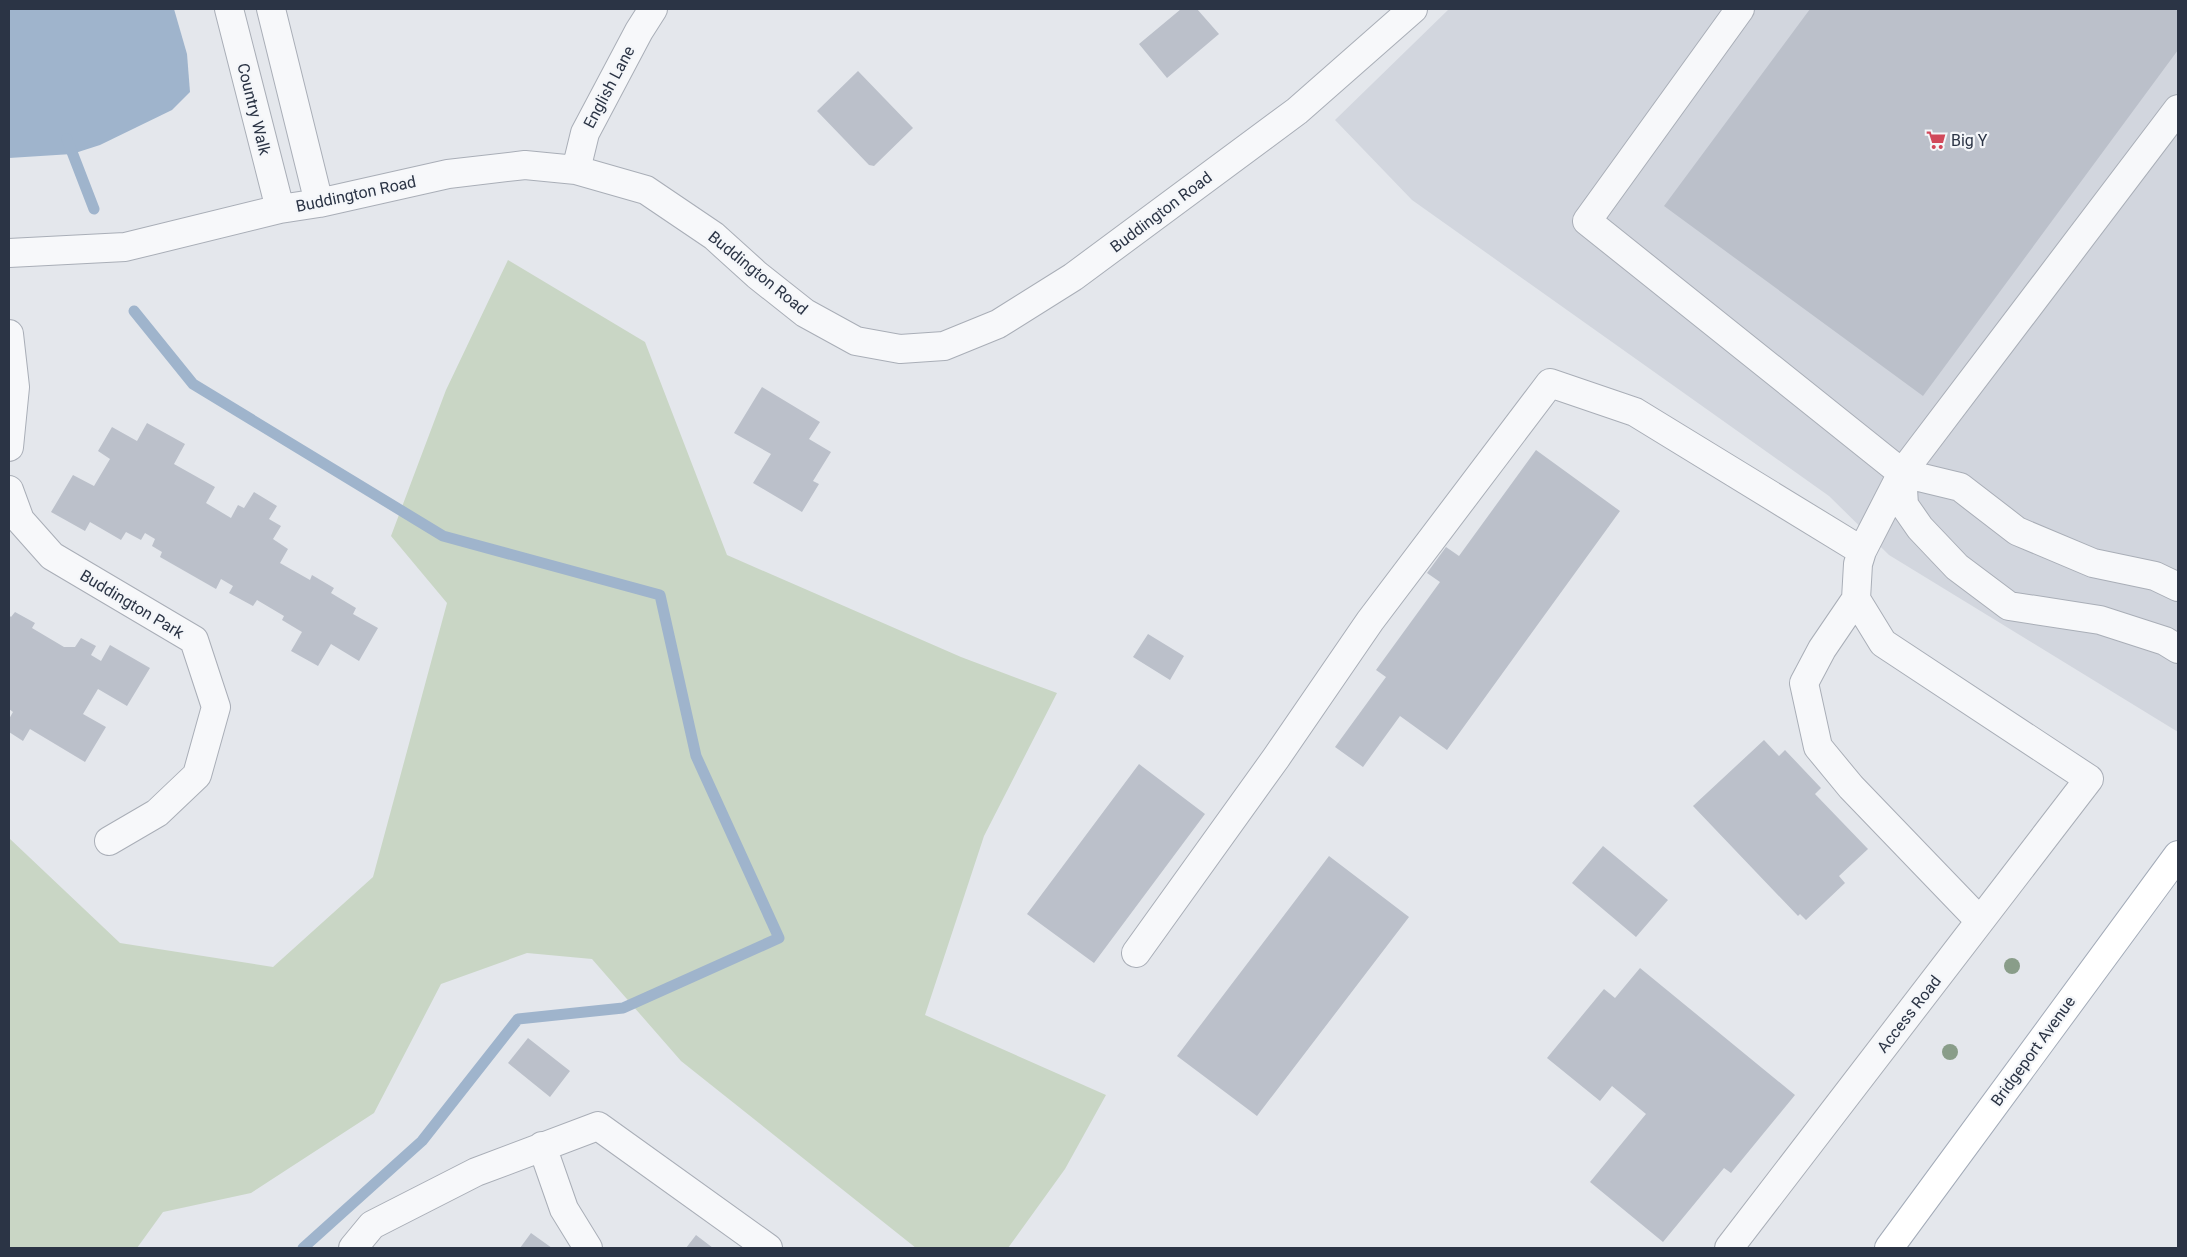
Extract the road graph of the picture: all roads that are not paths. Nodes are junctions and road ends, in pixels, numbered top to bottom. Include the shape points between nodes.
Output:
1 (229, 9) edge
2 (271, 9) edge
3 (654, 9) edge
4 (1413, 9) edge
5 (1740, 9) edge
6 (2178, 110) edge
7 (576, 170) junction
8 (319, 203) junction
9 (280, 210) junction
10 (9, 253) edge
11 (9, 334) edge
12 (12, 387) edge
13 (9, 447) edge
14 (1902, 473) junction
15 (9, 490) edge
16 (1862, 551) junction
17 (2178, 588) edge
18 (1856, 599) junction
19 (2178, 649) edge
20 (109, 841) dead end
21 (2178, 855) edge
22 (1980, 921) junction
23 (1136, 952) dead end
24 (542, 1146) junction
25 (353, 1248) edge
26 (588, 1248) edge
27 (768, 1248) edge
28 (1729, 1248) edge
29 (1889, 1248) edge

1 - 9 street, Country Walk
2 - 8 street
3 - 7 street, English Lane via 585,133
4 - 7 street, Buddington Road via 1297,111 1074,277 998,324 944,346 900,349 856,341 805,313 714,236 646,190
5 - 14 street via 1587,221
6 - 14 street
7 - 8 street, Buddington Road via 525,165 448,174
8 - 9 street, Buddington Road
9 - 10 street, Buddington Road via 125,247
11 - 12 street
12 - 13 street
14 - 16 street
14 - 17 street via 1960,487 2018,531 2093,563 2155,576
14 - 19 street via 1904,505 1920,528 1957,567 2009,606 2100,620
15 - 20 street, Buddington Park via 20,520 52,556 194,640 216,707 197,775 157,813
16 - 18 street
16 - 23 street via 1635,412 1550,383 1370,621
18 - 22 street via 1822,649 1804,683 1818,747 1851,787
18 - 22 street, Access Road via 1883,643 2089,779
21 - 29 main road, Bridgeport Avenue
22 - 28 street, Access Road
24 - 25 street via 476,1172 372,1225
24 - 26 street via 564,1209
24 - 27 street via 598,1126

